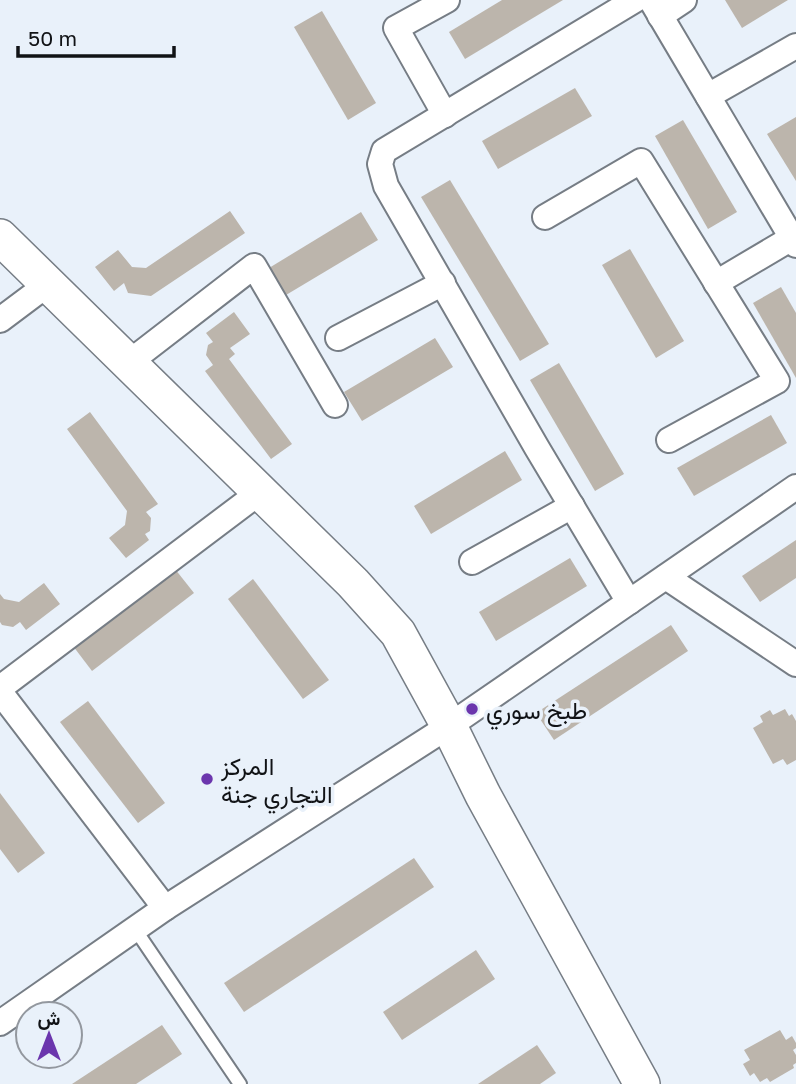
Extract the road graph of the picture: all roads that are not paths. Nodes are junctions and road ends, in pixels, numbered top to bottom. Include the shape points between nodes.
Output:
1 (447, 0) edge
2 (635, 0) edge
3 (684, 0) edge
4 (656, 8) edge
5 (796, 46) edge
6 (708, 96) junction
7 (445, 115) junction
8 (545, 217) dead end
9 (0, 237) edge
10 (794, 242) edge
11 (716, 283) junction
12 (48, 284) junction
13 (443, 284) junction
14 (0, 320) edge
15 (338, 338) dead end
16 (128, 364) junction
17 (335, 405) dead end
18 (668, 440) dead end
19 (796, 487) edge
20 (260, 492) junction
21 (572, 506) junction
22 (472, 562) dead end
23 (666, 577) junction
24 (629, 602) junction
25 (796, 664) edge
26 (0, 690) edge
27 (449, 726) junction
28 (165, 908) junction
29 (135, 929) junction
30 (0, 1023) edge
31 (240, 1084) edge
32 (642, 1084) edge

1 - 7 street via 397,28
2 - 7 street
3 - 4 street
4 - 6 street
5 - 6 street
6 - 10 street
7 - 13 street via 384,150 380,164 386,186
8 - 11 street via 641,161
9 - 12 street
10 - 11 street
11 - 18 street via 777,381
12 - 14 street
12 - 16 street
13 - 15 street
13 - 21 street
16 - 17 street via 254,266
16 - 20 street
19 - 23 street
20 - 26 street
20 - 27 street via 398,633
21 - 22 street
21 - 24 street
23 - 24 street
23 - 25 street
24 - 27 street
26 - 28 street
27 - 28 street
27 - 32 street
28 - 29 street
29 - 30 street
29 - 31 lane

